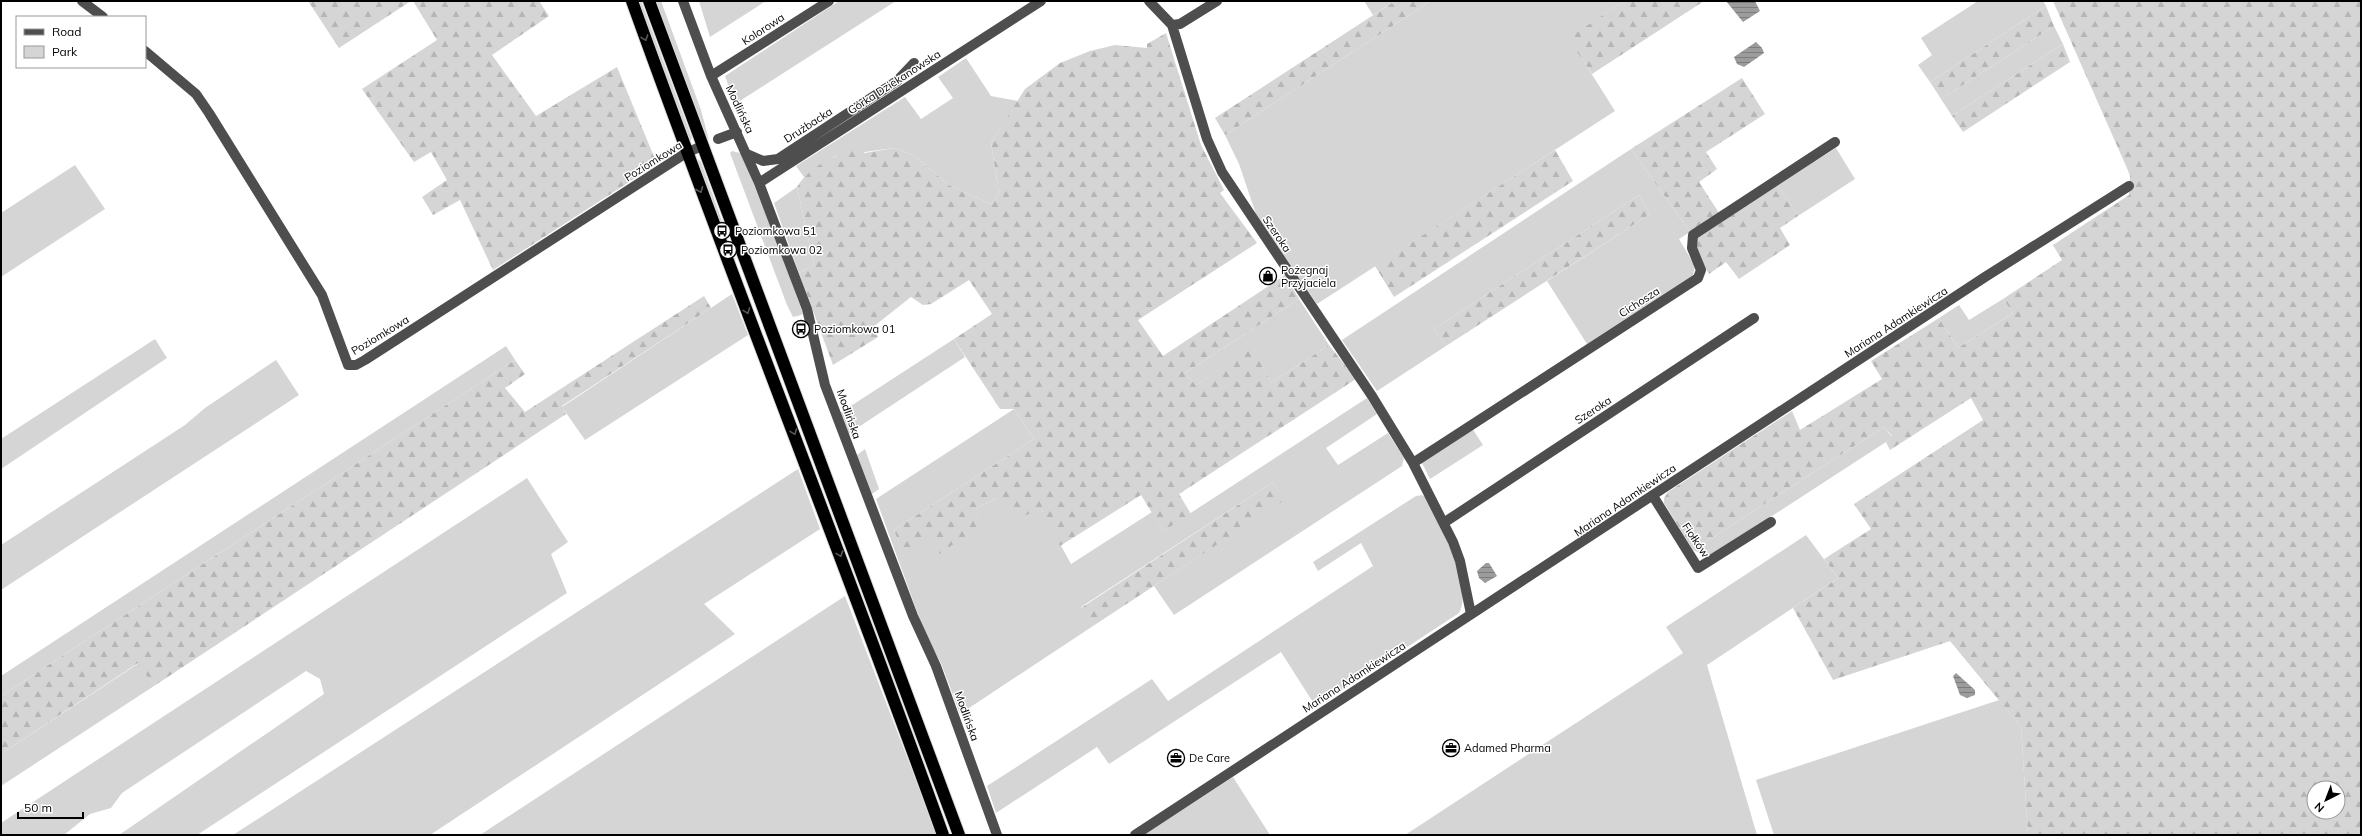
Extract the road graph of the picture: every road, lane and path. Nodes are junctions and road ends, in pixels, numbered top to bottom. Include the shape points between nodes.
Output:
1 (82, 1) edge
2 (632, 1) edge
3 (649, 1) edge
4 (682, 1) edge
5 (829, 1) edge
6 (1041, 1) edge
7 (1149, 1) edge
8 (1217, 1) edge
9 (102, 16) edge
10 (1172, 25) junction
11 (146, 52) edge
12 (914, 63) dead end
13 (711, 76) junction
14 (737, 132) junction
15 (718, 139) dead end
16 (1835, 142) dead end
17 (702, 146) junction
18 (686, 153) junction
19 (748, 154) junction
20 (759, 183) junction
21 (2129, 186) dead end
22 (1754, 318) dead end
23 (1413, 462) junction
24 (1653, 496) junction
25 (1445, 522) junction
26 (1771, 522) dead end
27 (1471, 614) junction
28 (943, 835) edge
29 (960, 835) edge
30 (997, 835) edge
31 (1135, 835) edge

1 - 9 street
2 -> 18 highway
3 - 17 highway
4 - 13 street, Modlińska
5 - 13 street, Kolorowa
6 - 20 street, Górka Dziekanowska
7 - 10 street
8 - 10 street via 1180,24
10 - 23 street, Szeroka via 1207,139 1222,172 1372,396
11 - 18 street, Poziomkowa via 196,94 209,113 322,295 348,365 356,365 371,356
12 - 19 street, Drużbacka via 897,81 778,159 763,161
13 - 14 street, Modlińska
14 - 15 street
14 - 19 street, Modlińska
16 - 23 street, Cichosza via 1693,235 1692,248 1701,270 1698,278
17 - 18 street, Poziomkowa
17 - 29 highway
18 -> 28 highway via 818,494
19 - 20 street, Modlińska
20 - 30 street, Modlińska via 807,309 828,392 912,616 936,666
21 - 24 street, Mariana Adamkiewicza via 1985,277
22 - 25 street, Szeroka
23 - 25 street, Szeroka
24 - 26 street, Fiołków via 1698,568
24 - 27 street, Mariana Adamkiewicza
25 - 27 street, Szeroka via 1460,561
27 - 31 street, Mariana Adamkiewicza

